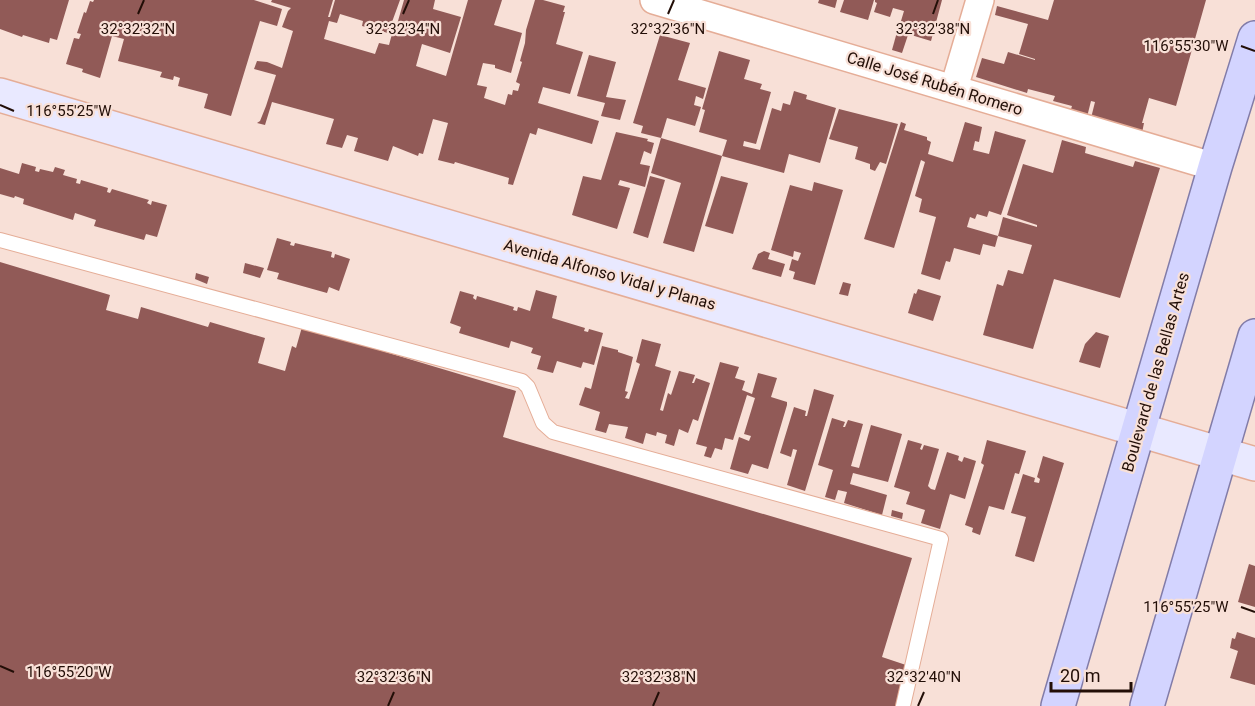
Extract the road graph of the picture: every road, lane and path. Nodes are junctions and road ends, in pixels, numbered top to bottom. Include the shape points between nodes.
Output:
1 (654, 0) edge
2 (980, 0) edge
3 (1255, 38) edge
4 (954, 88) junction
5 (0, 95) edge
6 (1215, 167) junction
7 (0, 240) edge
8 (1255, 336) edge
9 (1138, 430) junction
10 (1220, 454) junction
11 (1255, 464) edge
12 (903, 706) edge
13 (1058, 706) edge
14 (1147, 706) edge

1 - 4 street, Calle José Rubén Romero
2 - 4 street
3 - 6 main road, Boulevard de las Bellas Artes
4 - 6 street, Calle José Rubén Romero
5 - 9 main road, Avenida Alfonso Vidal y Planas
6 - 9 main road, Boulevard de las Bellas Artes
7 - 12 lane via 522,381 543,423 553,432 941,539
8 - 10 main road
9 - 10 main road, Avenida Alfonso Vidal y Planas
9 - 13 main road, Boulevard de las Bellas Artes
10 - 11 main road, Avenida Alfonso Vidal y Planas
10 - 14 main road

